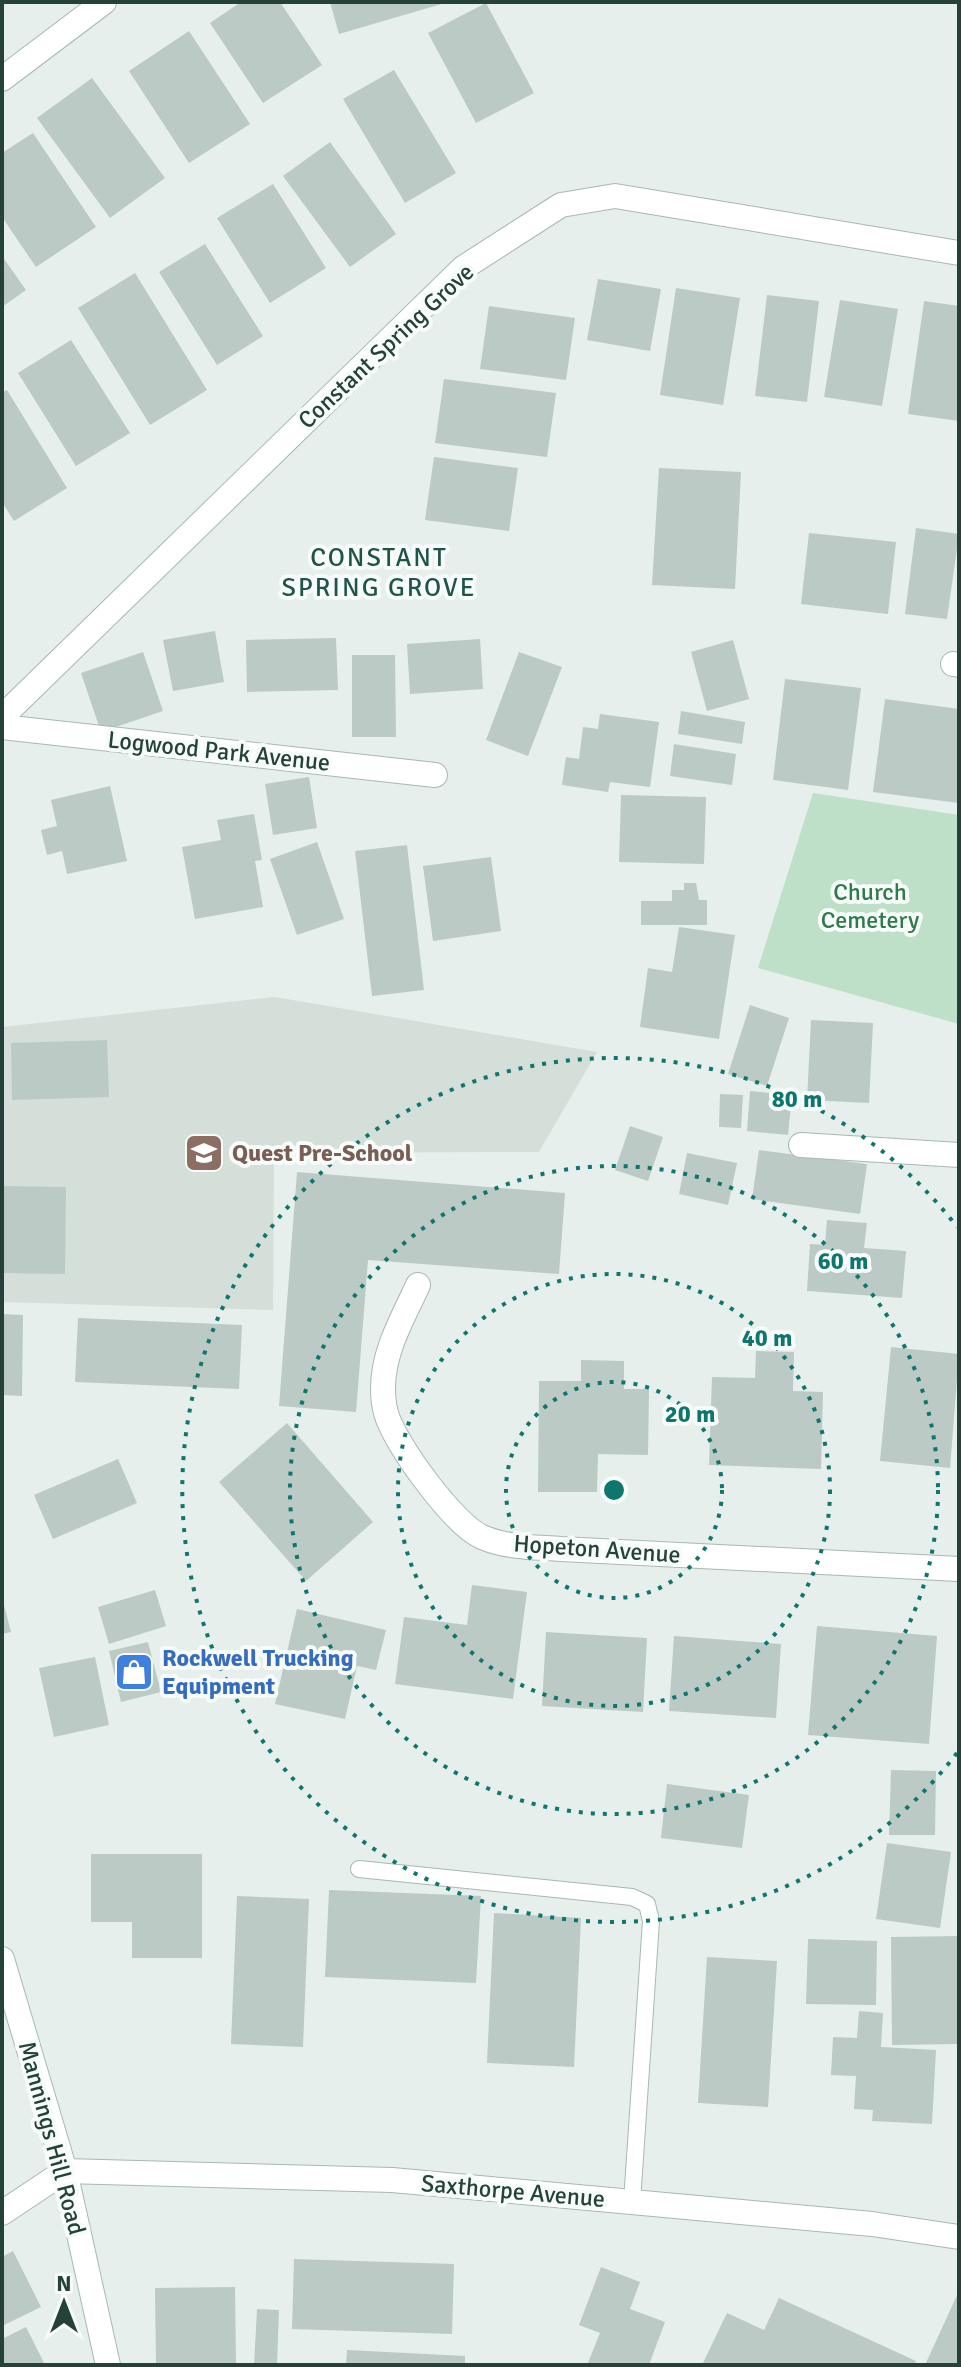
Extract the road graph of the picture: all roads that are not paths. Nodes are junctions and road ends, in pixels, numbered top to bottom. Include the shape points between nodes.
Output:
1 (104, 2) edge
2 (2, 79) edge
3 (959, 253) edge
4 (2, 717) edge
5 (2, 727) edge
6 (435, 775) dead end
7 (801, 1145) dead end
8 (959, 1155) edge
9 (418, 1285) dead end
10 (959, 1569) edge
11 (359, 1869) dead end
12 (2, 1959) edge
13 (65, 2171) junction
14 (632, 2202) junction
15 (2, 2213) edge
16 (959, 2237) edge
17 (108, 2365) edge

1 - 2 street
3 - 4 street, Constant Spring Grove via 615,196 561,205 463,268
5 - 6 street, Logwood Park Avenue
7 - 8 street
9 - 10 street, Hopeton Avenue via 388,1352 386,1414 437,1496 480,1537 511,1546
11 - 14 lane via 632,1897 647,1904 651,1921
12 - 13 street, Mannings Hill Road
13 - 14 street, Saxthorpe Avenue via 392,2180
13 - 15 street
13 - 17 street, Mannings Hill Road
14 - 16 street, Saxthorpe Avenue

